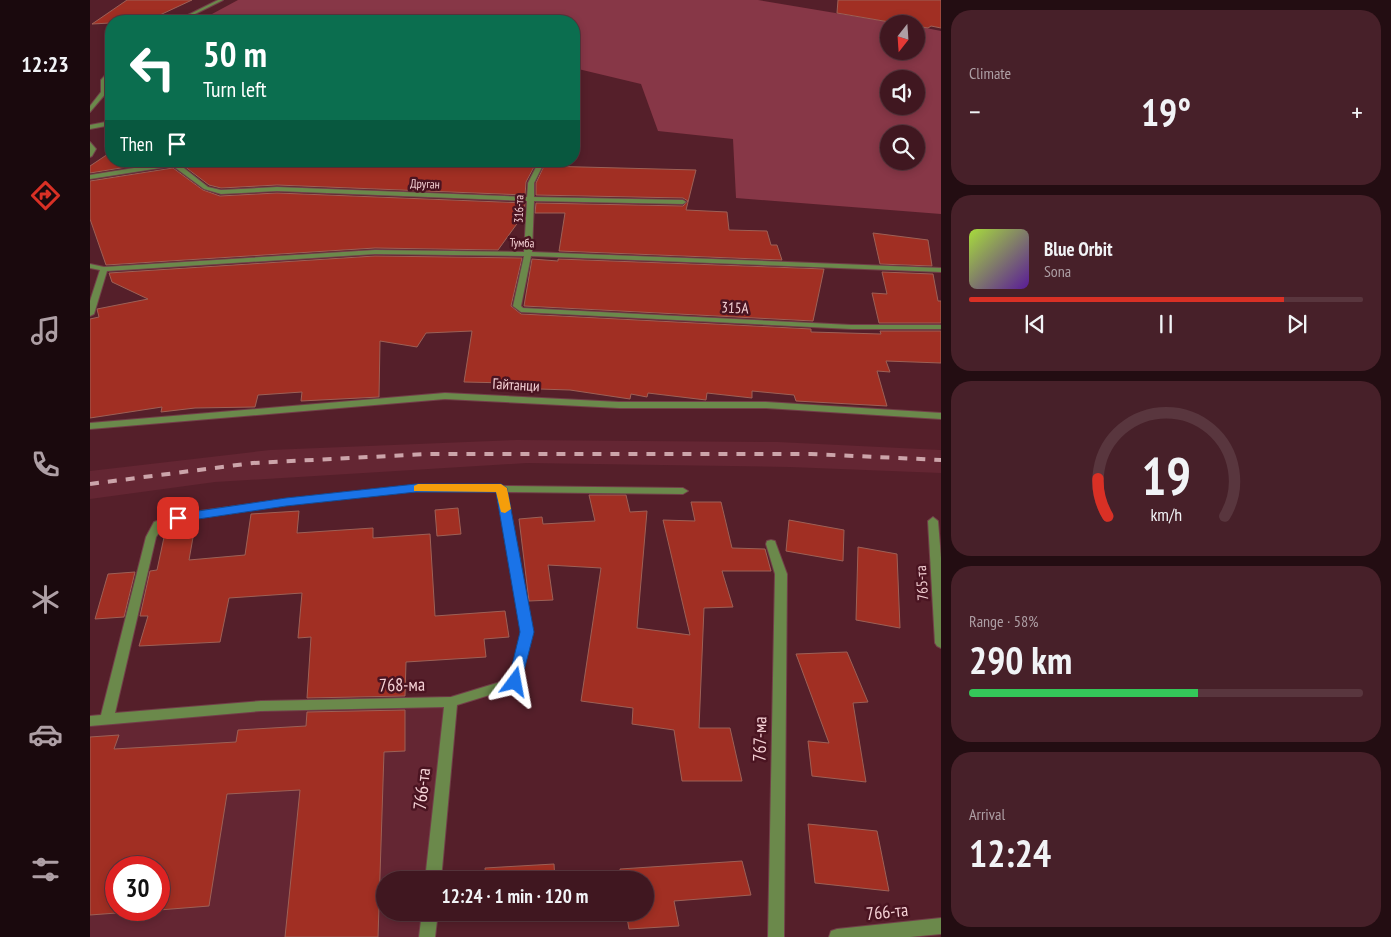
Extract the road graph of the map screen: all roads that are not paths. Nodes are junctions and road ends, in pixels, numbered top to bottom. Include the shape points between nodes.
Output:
1 (220, 0) edge
2 (190, 15) edge
3 (105, 79) edge
4 (90, 110) edge
5 (105, 124) edge
6 (90, 127) edge
7 (90, 144) edge
8 (90, 155) edge
9 (159, 167) edge
10 (179, 167) edge
11 (539, 167) edge
12 (90, 177) edge
13 (531, 199) junction
14 (683, 202) dead end
15 (528, 254) junction
16 (90, 266) edge
17 (104, 269) junction
18 (941, 270) edge
19 (529, 312) joint
20 (90, 314) edge
21 (941, 327) edge
22 (941, 416) edge
23 (90, 426) edge
24 (501, 488) junction
25 (683, 491) dead end
26 (933, 521) dead end
27 (771, 544) dead end
28 (941, 643) edge
29 (451, 702) junction
30 (108, 718) junction
31 (90, 721) edge
32 (434, 871) edge
33 (429, 921) edge
34 (941, 926) edge
35 (427, 937) edge
36 (776, 937) edge
37 (837, 937) edge

1 - 2 street
3 - 4 street via 104,92
5 - 6 street
7 - 8 street via 93,149
9 - 12 street
10 - 13 street, Друган via 206,188 221,192 277,189
11 - 13 street, 316-та via 531,183
13 - 14 street, Друган
13 - 15 street, 316-та
15 - 17 street, Тумба via 374,252
15 - 18 street, Тумба
15 - 19 street, 316-та via 517,306
16 - 17 street, Тумба
17 - 20 street
19 - 21 street, 315А via 851,327
22 - 23 street, Гайтанци via 766,405 619,405 445,396
24 - 25 street
24 - 29 street, 768-ма via 527,632 515,682
24 - 30 street via 416,488 217,512 178,518 158,525 151,537
26 - 28 street, 765-та
27 - 36 street, 767-ма via 782,574
29 - 30 street, 768-ма via 261,706
29 - 32 street, 766-та
30 - 31 street, 768-ма
33 - 35 street
34 - 37 street, 766-та

